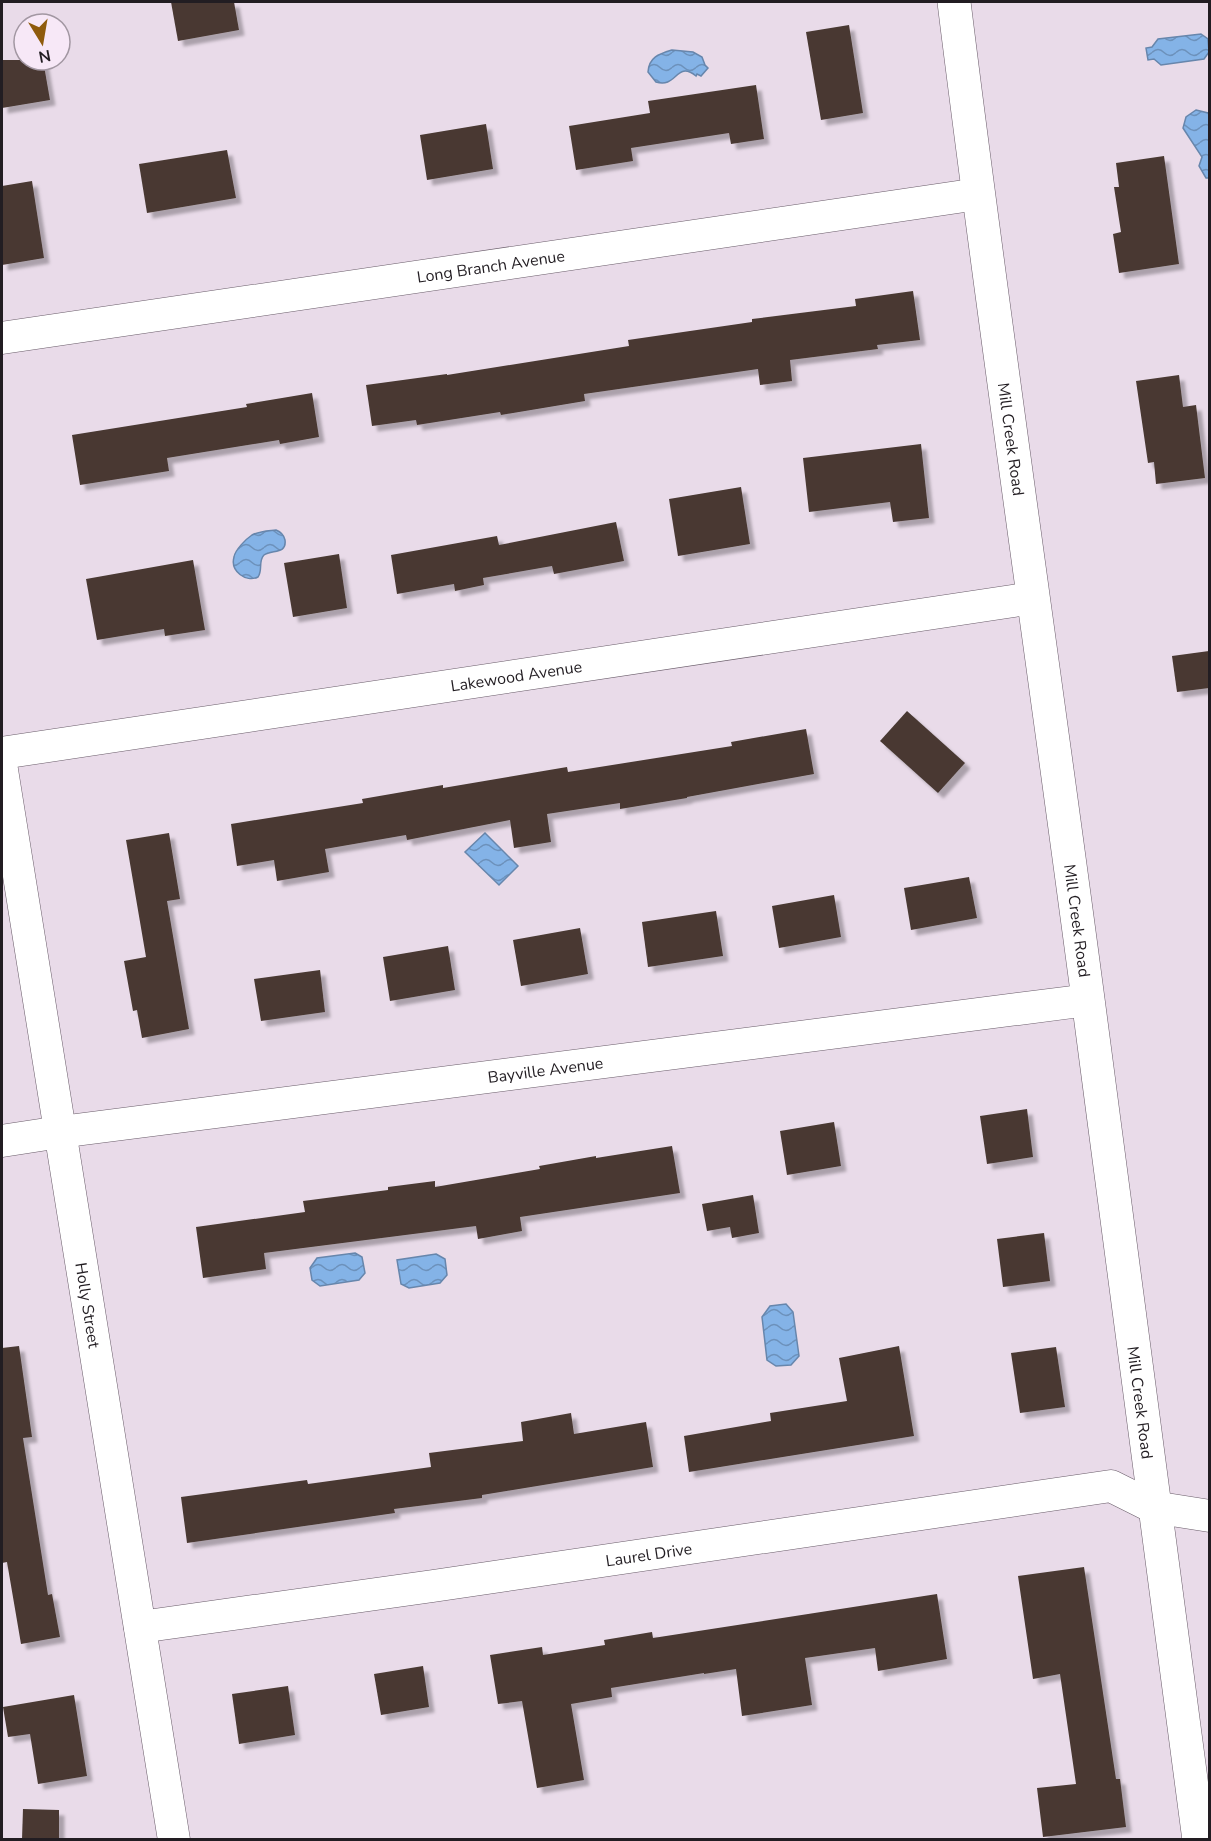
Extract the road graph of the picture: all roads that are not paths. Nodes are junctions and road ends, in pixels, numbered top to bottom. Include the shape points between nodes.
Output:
1 (954, 2) edge
2 (978, 194) junction
3 (2, 338) edge
4 (1033, 598) junction
5 (2, 753) edge
6 (2, 770) edge
7 (1088, 1000) junction
8 (60, 1132) junction
9 (2, 1141) edge
10 (1153, 1507) junction
11 (1209, 1516) edge
12 (140, 1627) junction
13 (174, 1839) edge
14 (1199, 1839) edge

1 - 2 street, Mill Creek Road
2 - 3 street, Long Branch Avenue
2 - 4 street, Mill Creek Road
4 - 5 street, Lakewood Avenue
4 - 7 street, Mill Creek Road
6 - 8 street, Holly Street
7 - 8 street, Bayville Avenue
7 - 10 street, Mill Creek Road
8 - 9 street, Bayville Avenue
8 - 12 street, Holly Street
10 - 11 street, Laurel Drive
10 - 12 street, Laurel Drive via 1111,1486
10 - 14 street, Mill Creek Road
12 - 13 street, Holly Street

